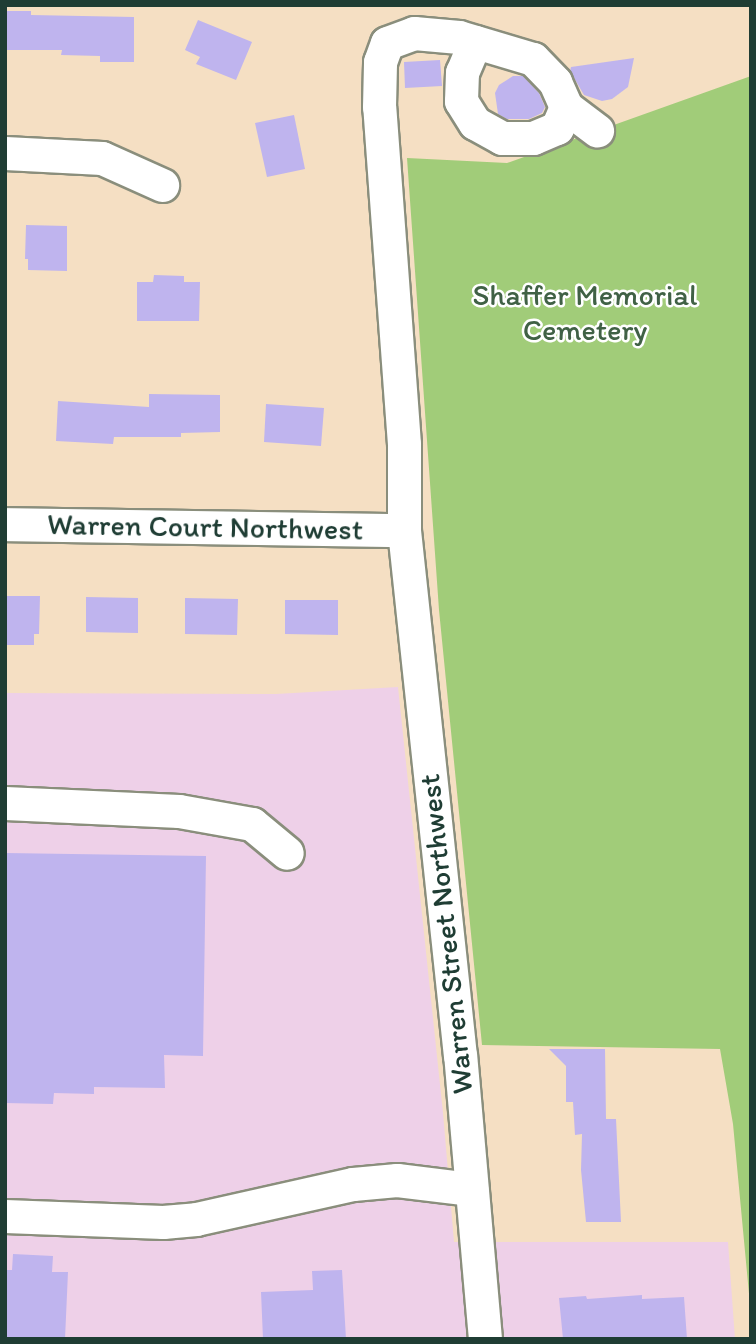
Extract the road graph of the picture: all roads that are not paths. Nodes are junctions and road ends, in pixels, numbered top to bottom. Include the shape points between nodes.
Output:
1 (475, 42) junction
2 (566, 107) junction
3 (597, 130) dead end
4 (5, 153) edge
5 (162, 185) dead end
6 (5, 524) edge
7 (404, 530) junction
8 (5, 803) edge
9 (287, 853) dead end
10 (471, 1189) junction
11 (5, 1216) edge
12 (485, 1339) edge

1 - 2 street via 533,59 555,82
1 - 2 street via 462,72 461,101 475,123 502,138 533,138 557,128
1 - 7 street, Warren Street Northwest via 414,33 387,43 380,62 384,185 404,444
2 - 3 street
4 - 5 street via 102,158
6 - 7 street, Warren Court Northwest
7 - 10 street, Warren Street Northwest
8 - 9 street via 179,811 252,824
10 - 11 street via 397,1180 353,1184 196,1219 163,1222
10 - 12 street, Warren Street Northwest

